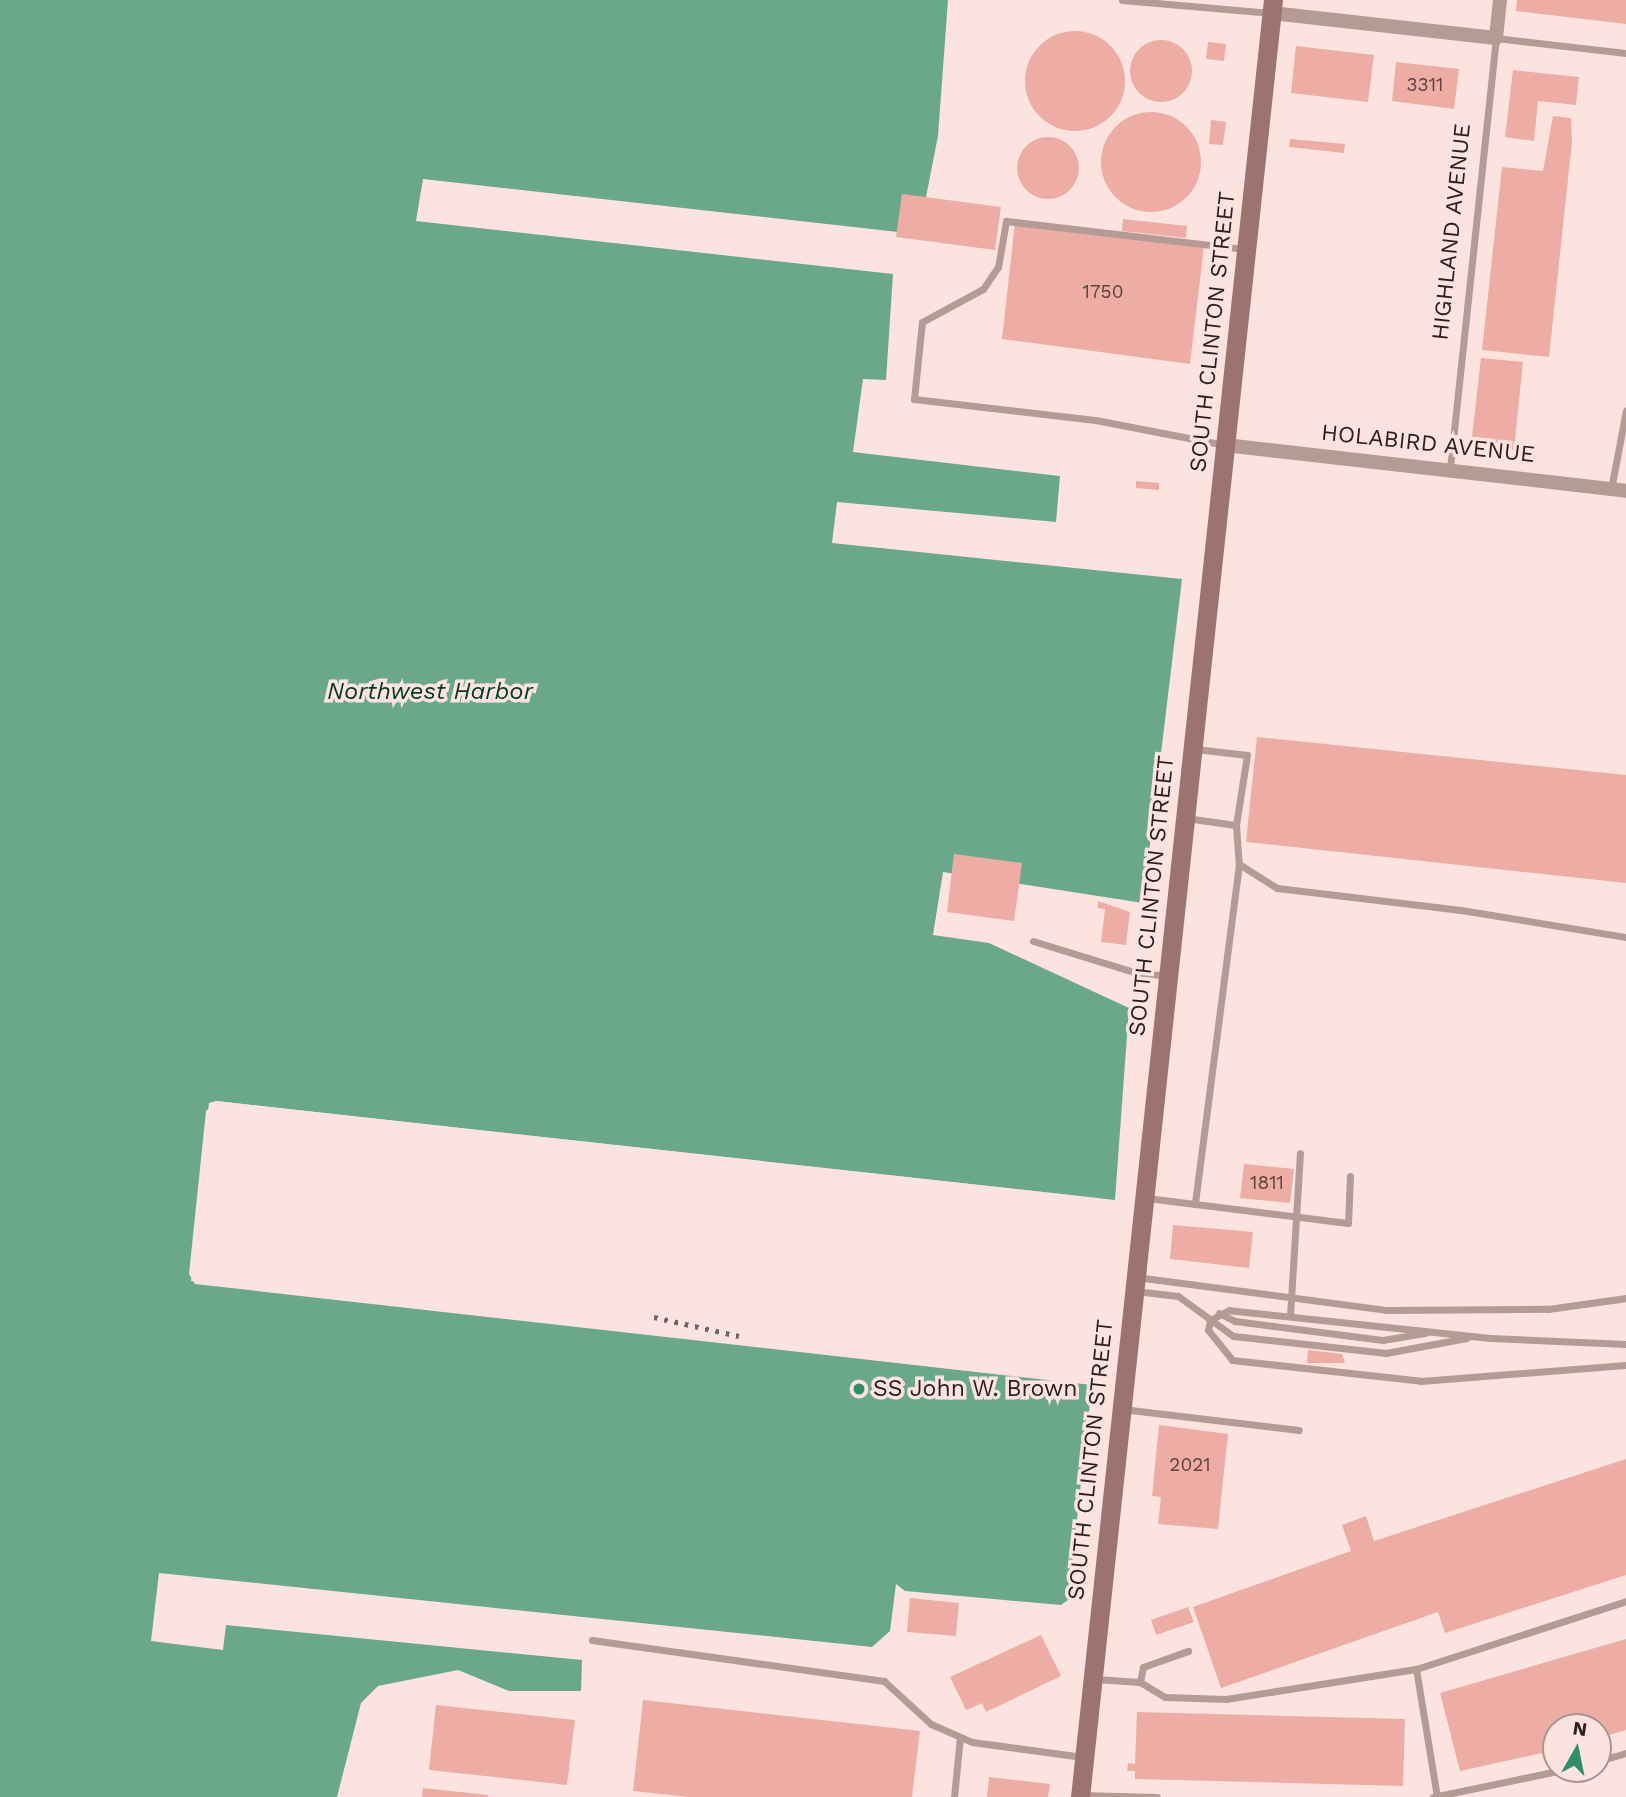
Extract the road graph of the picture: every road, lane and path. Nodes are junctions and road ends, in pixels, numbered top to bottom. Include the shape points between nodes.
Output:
1 (1122, 0) edge
2 (1500, 0) edge
3 (1273, 6) edge
4 (1496, 38) junction
5 (1626, 52) edge
6 (1247, 249) junction
7 (1626, 410) edge
8 (1225, 445) junction
9 (1450, 468) junction
10 (1618, 490) edge
11 (1193, 748) junction
12 (1185, 818) junction
13 (1236, 825) junction
14 (1239, 864) junction
15 (1626, 937) edge
16 (1033, 941) dead end
17 (1168, 976) junction
18 (1300, 1153) dead end
19 (1350, 1176) dead end
20 (1144, 1197) junction
21 (1195, 1204) junction
22 (1297, 1216) junction
23 (1135, 1284) junction
24 (1626, 1298) edge
25 (1291, 1300) junction
26 (1219, 1313) junction
27 (1290, 1316) junction
28 (1210, 1320) junction
29 (1435, 1332) junction
30 (1475, 1336) junction
31 (1626, 1344) edge
32 (1626, 1365) edge
33 (1122, 1409) junction
34 (1299, 1430) dead end
35 (1626, 1601) edge
36 (593, 1640) dead end
37 (1188, 1651) dead end
38 (1416, 1670) junction
39 (1093, 1678) junction
40 (1140, 1682) junction
41 (960, 1737) junction
42 (1084, 1757) junction
43 (1542, 1774) edge
44 (1080, 1796) edge
45 (954, 1797) edge
46 (1157, 1797) edge
47 (1435, 1797) edge

1 - 3 lane
2 - 4 street, HIGHLAND AVENUE
3 - 4 street
3 - 6 main road, SOUTH CLINTON STREET
4 - 5 lane
4 - 9 lane, HIGHLAND AVENUE
6 - 8 main road, SOUTH CLINTON STREET
6 - 8 lane via 1006,220 998,267 983,289 922,322 914,399 1095,420
7 - 10 lane
8 - 9 street, HOLABIRD AVENUE
8 - 11 main road, SOUTH CLINTON STREET
9 - 10 street, HOLABIRD AVENUE
11 - 12 main road, SOUTH CLINTON STREET
11 - 13 lane via 1247,755
12 - 13 lane
12 - 17 main road, SOUTH CLINTON STREET
13 - 14 lane
14 - 15 lane via 1277,888 1461,910
14 - 21 lane
16 - 17 lane via 1134,972
17 - 20 main road, SOUTH CLINTON STREET
18 - 22 lane
19 - 22 lane via 1348,1223
20 - 21 lane
20 - 23 main road, SOUTH CLINTON STREET
21 - 22 lane
22 - 25 lane
23 - 25 lane
23 - 28 lane via 1178,1296
23 - 33 main road, SOUTH CLINTON STREET
24 - 25 lane via 1548,1308 1385,1310
25 - 27 lane
26 - 27 lane
26 - 28 lane
26 - 29 lane via 1235,1321 1382,1340
27 - 29 lane
28 - 30 lane via 1233,1336 1386,1353
28 - 32 lane via 1212,1342 1222,1354 1251,1364 1421,1381
29 - 30 lane
30 - 31 lane
33 - 34 lane
33 - 39 main road, SOUTH CLINTON STREET
35 - 38 lane
36 - 41 lane via 884,1681 931,1724
37 - 40 lane via 1143,1667
38 - 40 lane via 1226,1699 1165,1697
38 - 47 lane
39 - 40 lane
39 - 42 main road, SOUTH CLINTON STREET
41 - 42 lane via 1021,1752
41 - 45 lane
42 - 44 main road, SOUTH CLINTON STREET
43 - 47 lane
44 - 46 lane

